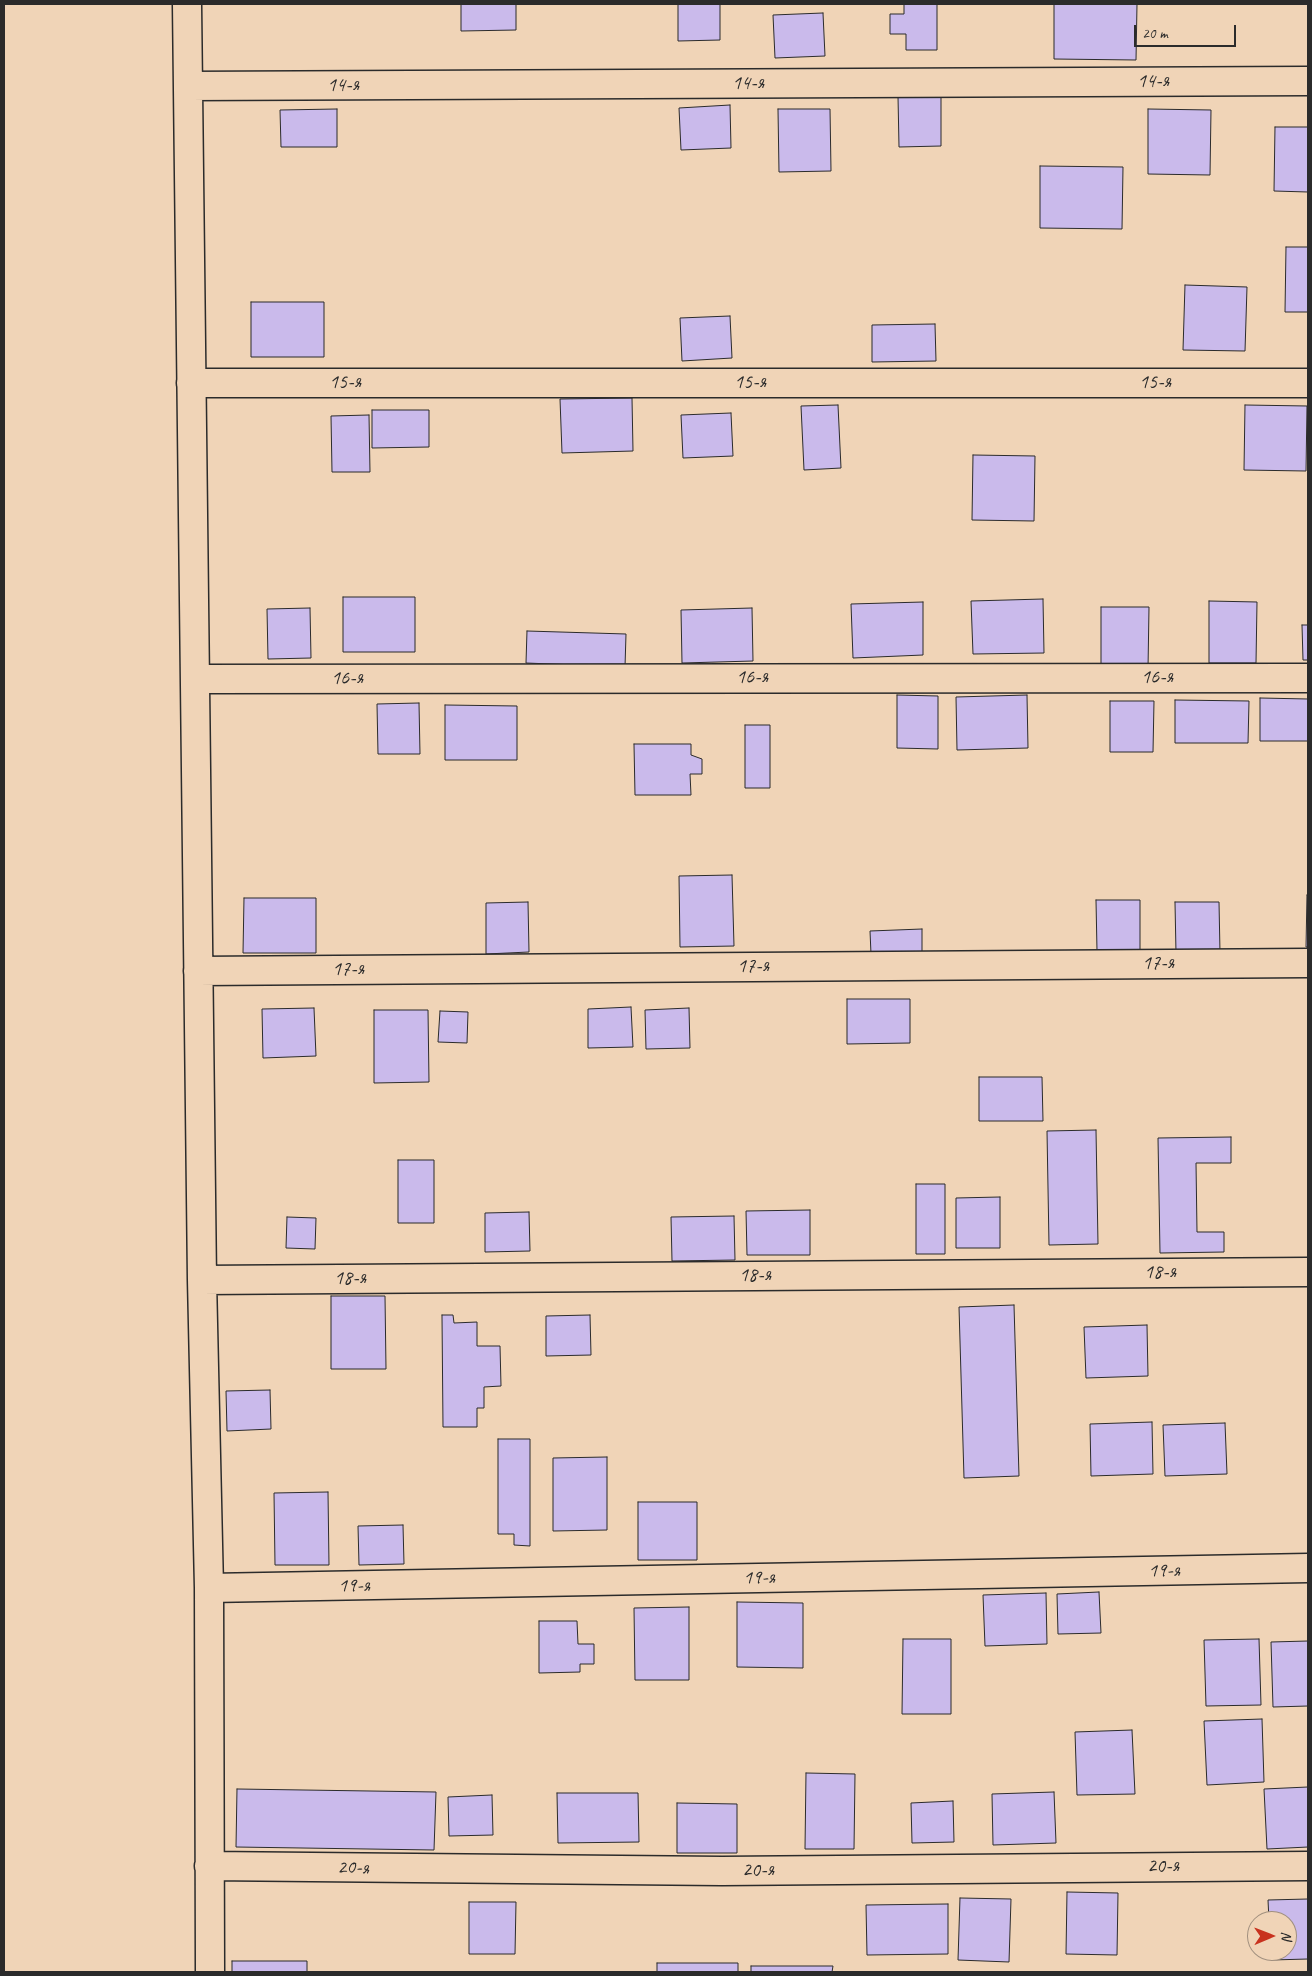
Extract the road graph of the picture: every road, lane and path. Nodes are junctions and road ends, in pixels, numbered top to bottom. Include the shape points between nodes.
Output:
1 (187, 4) edge
2 (1308, 81) edge
3 (188, 86) junction
4 (1308, 383) edge
5 (191, 384) junction
6 (1308, 678) edge
7 (195, 679) junction
8 (1308, 963) edge
9 (198, 971) junction
10 (1308, 1272) edge
11 (202, 1280) junction
12 (1308, 1568) edge
13 (209, 1588) junction
14 (209, 1866) junction
15 (1308, 1866) edge
16 (210, 1972) edge

1 - 3 street
2 - 3 street, 14-я
3 - 5 street
4 - 5 street, 15-я
5 - 7 street
6 - 7 street, 16-я
7 - 9 street
8 - 9 street, 17-я
9 - 11 street
10 - 11 street, 18-я
11 - 13 street
12 - 13 street, 19-я
13 - 14 street
14 - 15 street, 20-я via 722,1871
14 - 16 street

